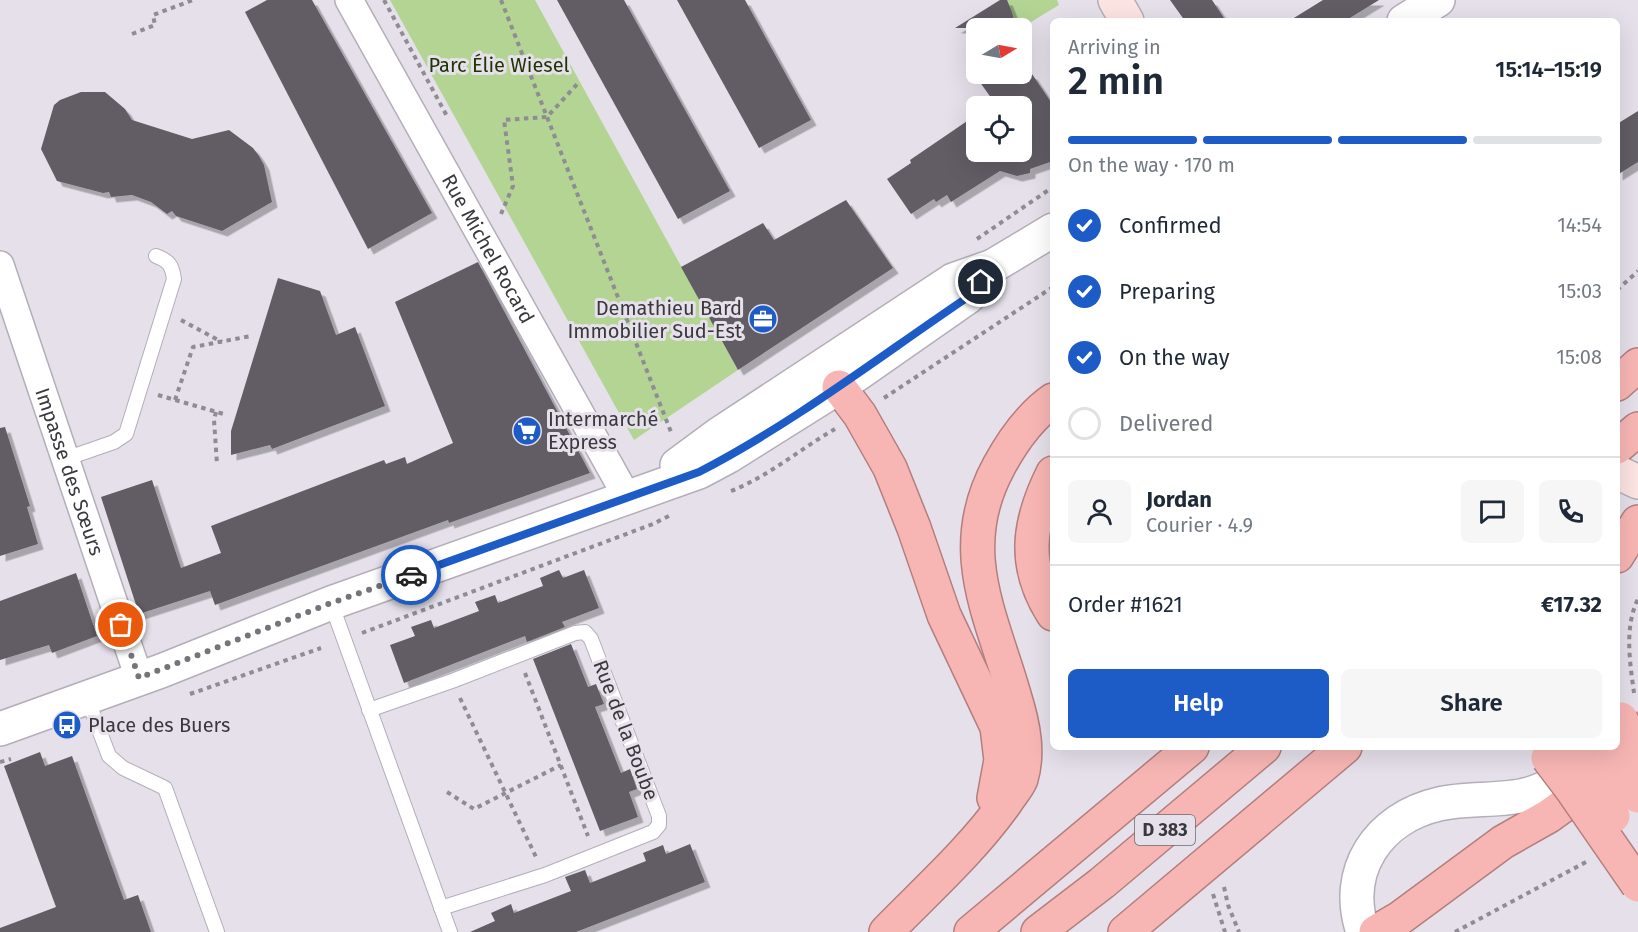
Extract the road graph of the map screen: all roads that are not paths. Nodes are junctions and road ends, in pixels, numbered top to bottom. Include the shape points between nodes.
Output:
1 (350, 0) edge
2 (1115, 0) edge
3 (1438, 0) edge
4 (1125, 18) edge
5 (1409, 18) edge
6 (1050, 232) edge
7 (156, 256) dead end
8 (0, 265) edge
9 (1638, 365) edge
10 (836, 373) junction
11 (1620, 381) edge
12 (1050, 402) edge
13 (65, 459) junction
14 (1620, 473) edge
15 (1050, 480) edge
16 (1638, 482) edge
17 (639, 493) junction
18 (1637, 523) edge
19 (1620, 551) edge
20 (331, 603) junction
21 (1050, 609) edge
22 (139, 678) junction
23 (87, 698) junction
24 (369, 710) junction
25 (1621, 727) edge
26 (0, 729) edge
27 (1188, 750) edge
28 (1260, 750) edge
29 (1342, 750) edge
30 (1594, 750) edge
31 (1554, 751) edge
32 (1638, 753) edge
33 (1638, 796) edge
34 (989, 826) junction
35 (1638, 874) edge
36 (1638, 885) edge
37 (441, 908) junction
38 (1366, 924) edge
39 (217, 932) edge
40 (450, 932) edge
41 (886, 932) edge
42 (971, 932) edge
43 (1038, 932) edge
44 (1125, 932) edge

1 - 17 street, Rue Michel Rocard
2 - 4 main road
3 - 5 street
6 - 10 street via 993,266 968,297
7 - 13 lane via 168,261 174,279 126,434
8 - 13 street, Impasse des Sœurs
9 - 11 highway
10 - 17 street via 729,456 699,472
10 - 34 highway via 890,468 944,615 997,727 1001,760
12 - 34 highway via 1010,444 981,510 979,572 1025,743 1021,780
13 - 22 street, Impasse des Sœurs
14 - 16 main road
15 - 21 highway via 1039,504 1032,536 1035,575
17 - 20 street
18 - 19 highway
20 - 22 street
20 - 24 lane
22 - 23 street
23 - 26 street
23 - 39 lane via 109,756 123,768 165,788
24 - 37 lane
24 - 37 lane, Rue de la Boube via 585,632 655,805 659,825 653,832 545,875
25 - 32 highway, bridge
25 - 33 highway, bridge
27 - 42 highway, D 383
28 - 43 highway, D 383
29 - 44 highway
30 - 38 street via 1552,785 1531,794 1436,805 1396,823 1368,852 1360,872
31 - 35 highway, bridge via 1633,850
31 - 36 highway, bridge via 1579,799
32 - 38 highway via 1549,816 1503,842 1400,918
34 - 41 highway
37 - 40 lane

